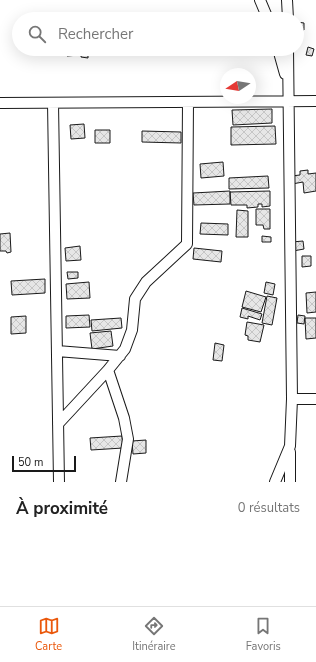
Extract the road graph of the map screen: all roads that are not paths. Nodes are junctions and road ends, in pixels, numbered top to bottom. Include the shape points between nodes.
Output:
1 (260, 0) edge
2 (288, 0) edge
3 (265, 12) edge
4 (288, 12) edge
5 (280, 56) edge
6 (288, 56) edge
7 (289, 88) junction
8 (316, 101) edge
9 (188, 102) junction
10 (289, 102) junction
11 (0, 103) edge
12 (53, 103) junction
13 (57, 352) junction
14 (120, 356) junction
15 (108, 370) junction
16 (292, 399) junction
17 (316, 399) edge
18 (58, 424) junction
19 (290, 446) junction
20 (59, 482) edge
21 (122, 482) edge
22 (275, 482) edge
23 (290, 482) edge

1 - 3 street
2 - 4 street
5 - 7 street
6 - 7 street
7 - 10 street
8 - 10 street
9 - 10 street
9 - 12 street
9 - 14 street via 187,244 146,282 134,299 132,330
10 - 16 street
11 - 12 street
12 - 13 street
13 - 14 street
13 - 18 street
14 - 15 street
15 - 18 street
15 - 21 street via 124,418 128,439
16 - 17 street
16 - 19 street
18 - 20 street
19 - 22 street
19 - 23 street

